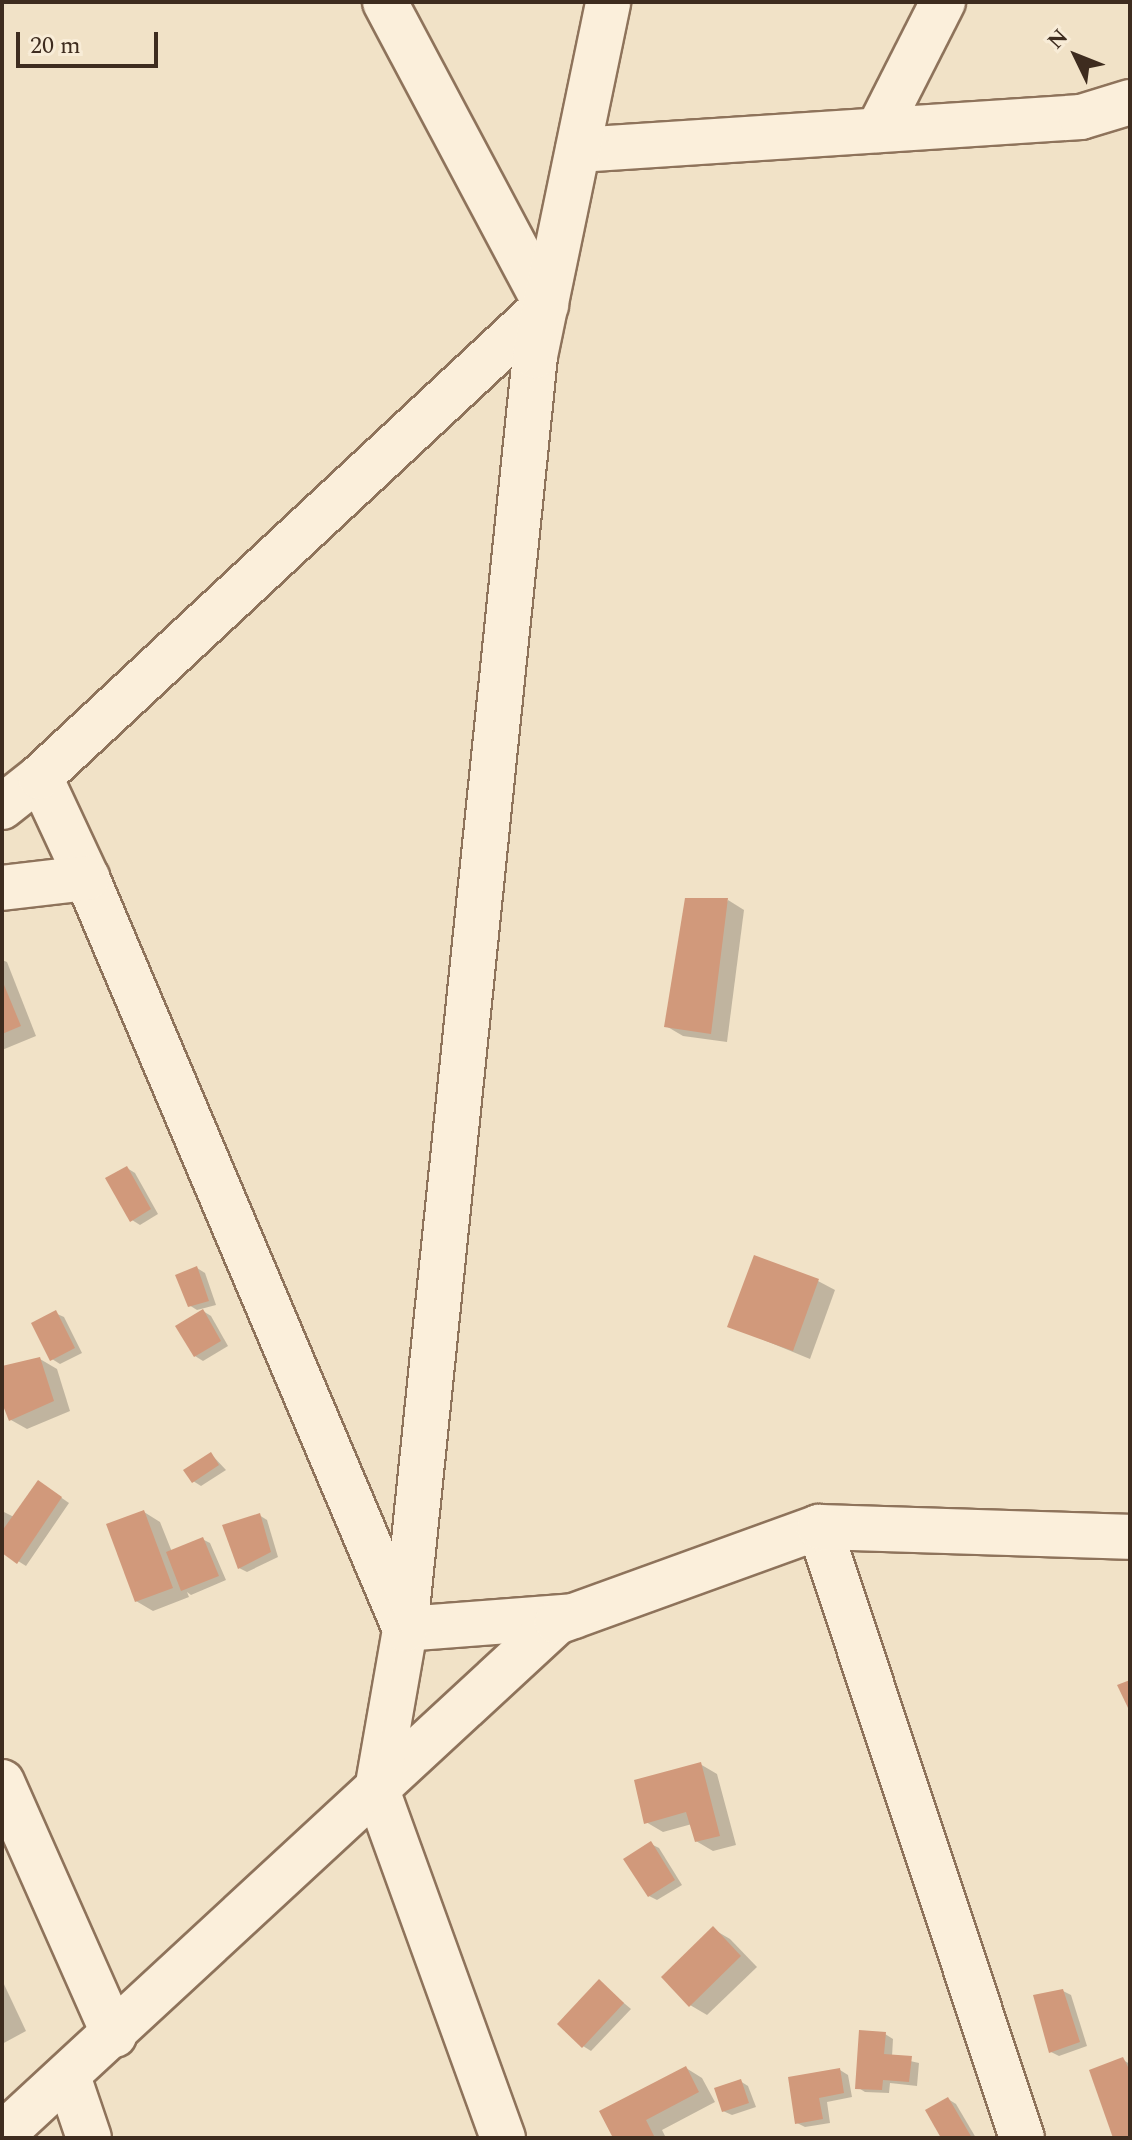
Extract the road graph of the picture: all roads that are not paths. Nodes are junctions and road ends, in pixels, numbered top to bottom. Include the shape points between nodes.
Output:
1 (385, 2) edge
2 (608, 2) edge
3 (943, 2) edge
4 (1130, 102) edge
5 (878, 130) junction
6 (578, 150) junction
7 (546, 305) junction
8 (40, 777) junction
9 (2, 807) edge
10 (87, 878) junction
11 (2, 888) edge
12 (819, 1527) junction
13 (1130, 1537) edge
14 (576, 1616) junction
15 (405, 1629) junction
16 (2, 1782) edge
17 (377, 1790) junction
18 (114, 2035) junction
19 (68, 2076) junction
20 (2, 2135) edge
21 (89, 2138) edge
22 (503, 2138) edge
23 (1022, 2138) edge

1 - 7 street
2 - 6 street
3 - 5 street
4 - 5 street via 1081,117
5 - 6 street
6 - 7 street
7 - 8 street
7 - 15 street via 535,356
8 - 9 street
8 - 10 street
10 - 11 street
10 - 15 street
12 - 13 street
12 - 14 street
12 - 23 street
14 - 15 street
14 - 17 street via 557,1622
15 - 17 street
16 - 18 street
17 - 18 street
17 - 22 street
18 - 19 street
19 - 20 street
19 - 21 street

